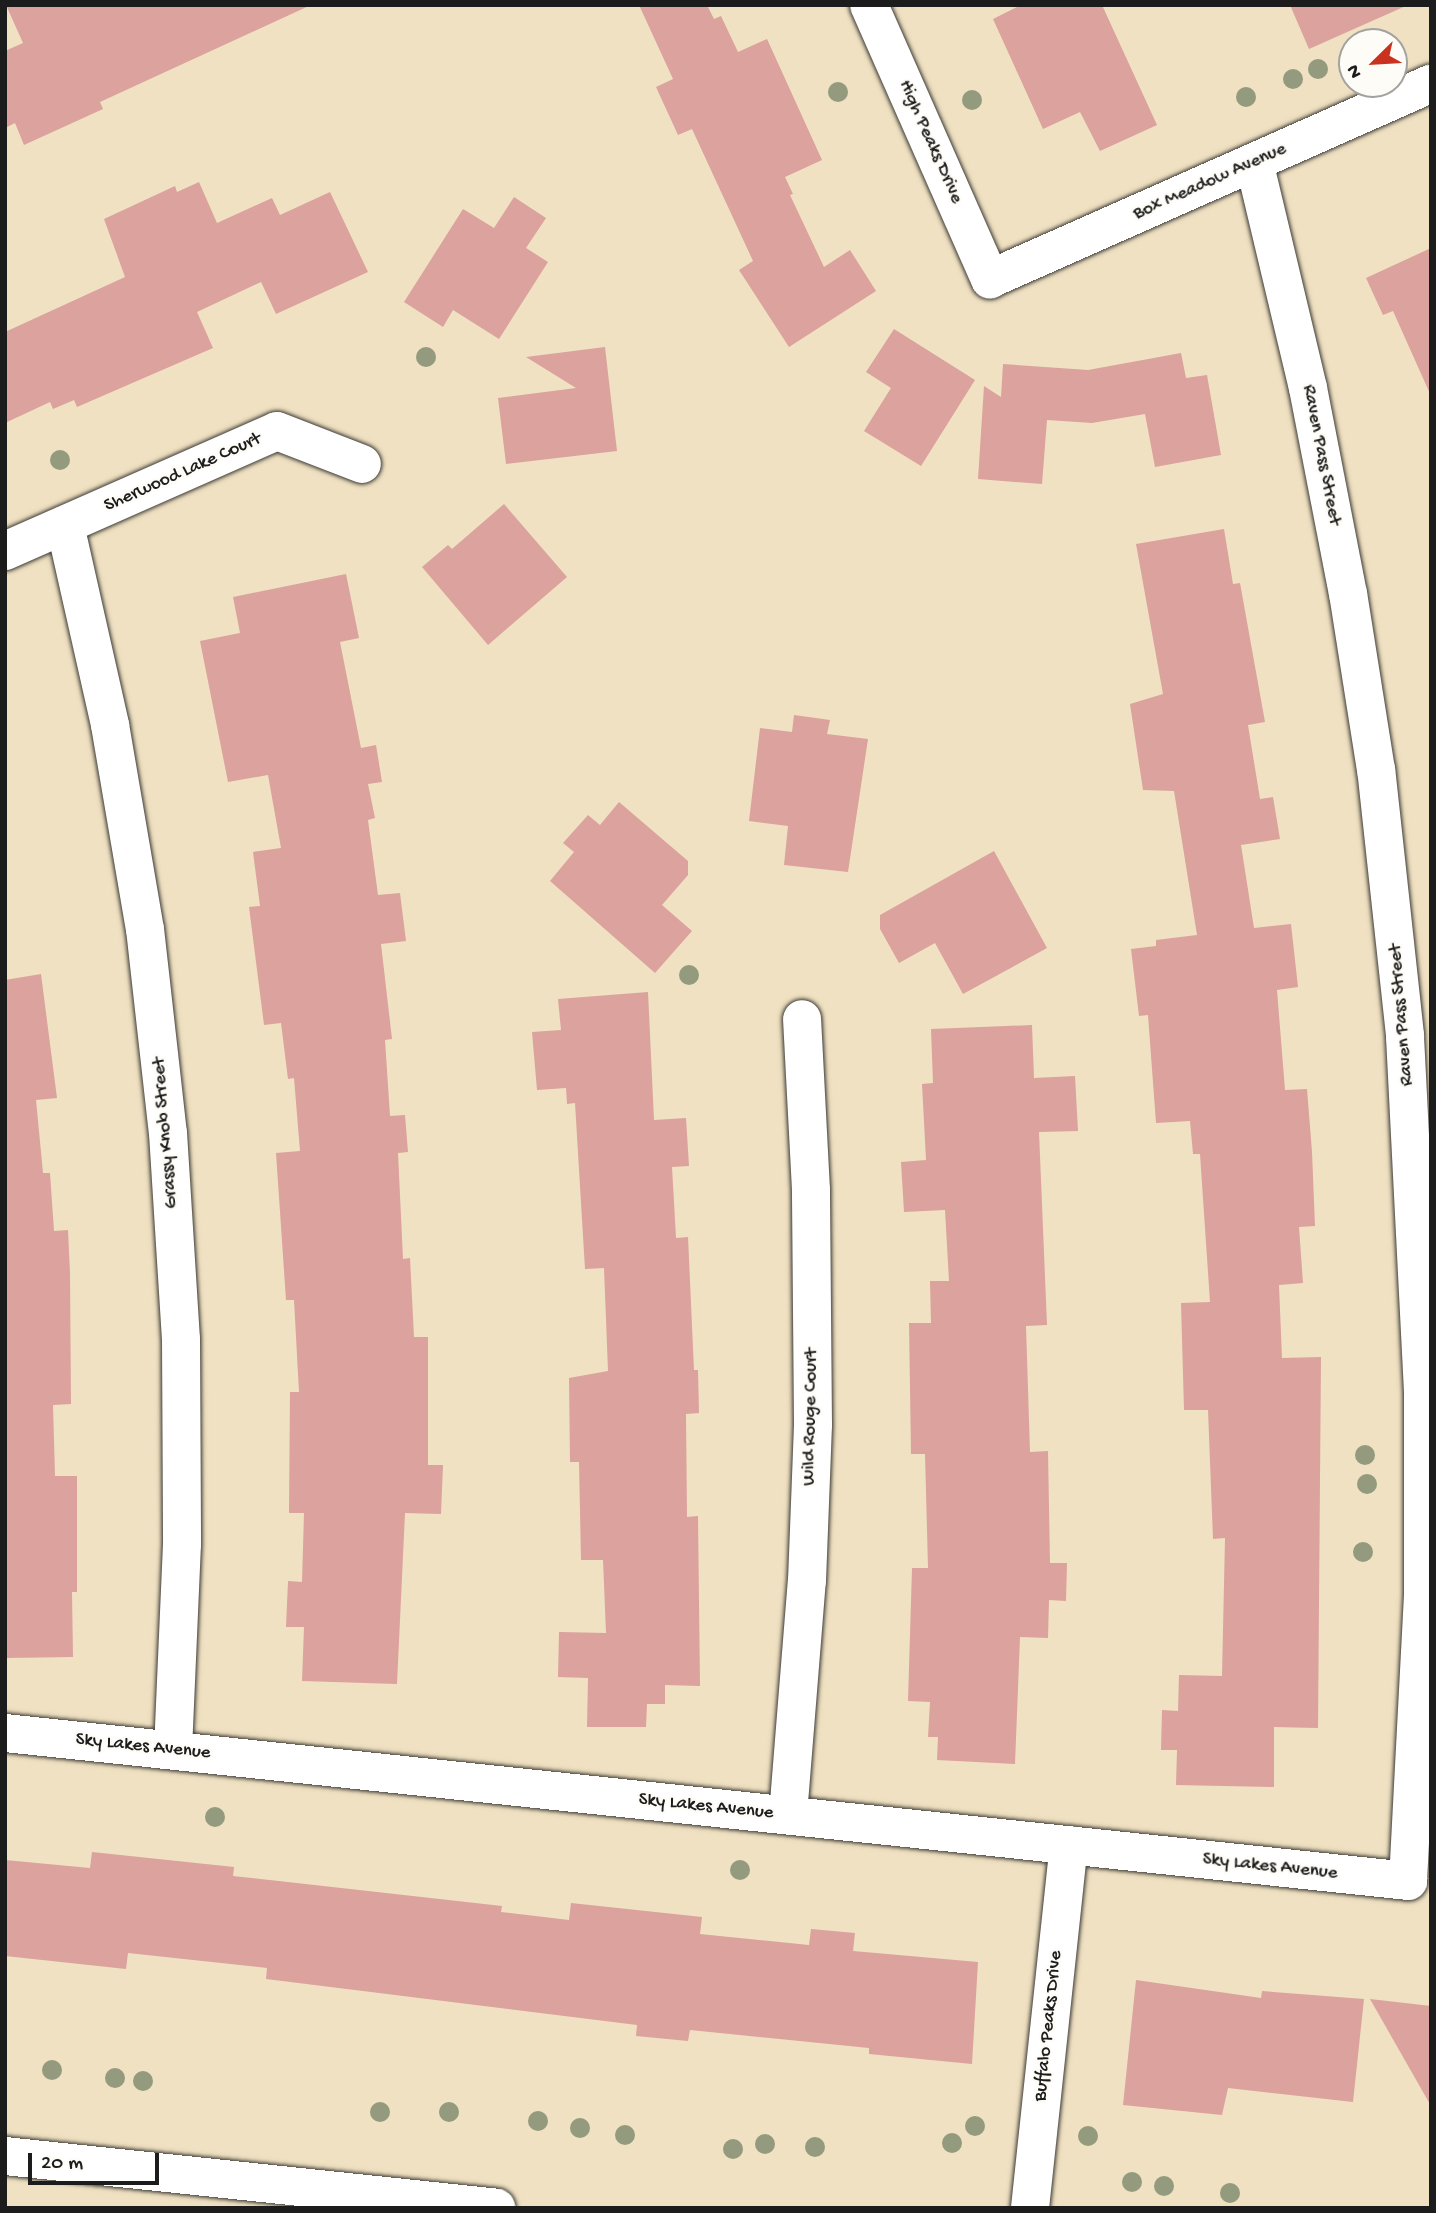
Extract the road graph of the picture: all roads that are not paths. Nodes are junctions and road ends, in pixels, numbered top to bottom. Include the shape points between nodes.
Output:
1 (869, 5) edge
2 (1431, 84) edge
3 (1254, 162) junction
4 (990, 279) joint
5 (362, 464) dead end
6 (65, 524) junction
7 (5, 551) edge
8 (802, 1019) dead end
9 (1427, 1392) edge
10 (5, 1733) edge
11 (173, 1750) junction
12 (788, 1815) junction
13 (1069, 1845) junction
14 (1408, 1881) joint
15 (5, 2156) edge
16 (496, 2208) edge
17 (1030, 2208) edge

1 - 4 street, High Peaks Drive
2 - 3 street, Box Meadow Avenue
3 - 4 street, Box Meadow Avenue
3 - 9 street, Raven Pass Street via 1308,388 1376,770 1405,1035
5 - 6 street, Sherwood Lake Court via 277,432
6 - 7 street, Sherwood Lake Court
6 - 11 street, Grassy Knob Street via 110,725 140,902 168,1133 181,1339 182,1544
8 - 12 street, Wild Rouge Court via 811,1190 813,1425 807,1581
9 - 14 street, Raven Pass Street via 1423,1593
10 - 11 street, Sky Lakes Avenue
11 - 12 street, Sky Lakes Avenue
12 - 13 street, Sky Lakes Avenue
13 - 14 street, Sky Lakes Avenue
13 - 17 street, Buffalo Peaks Drive
15 - 16 street

